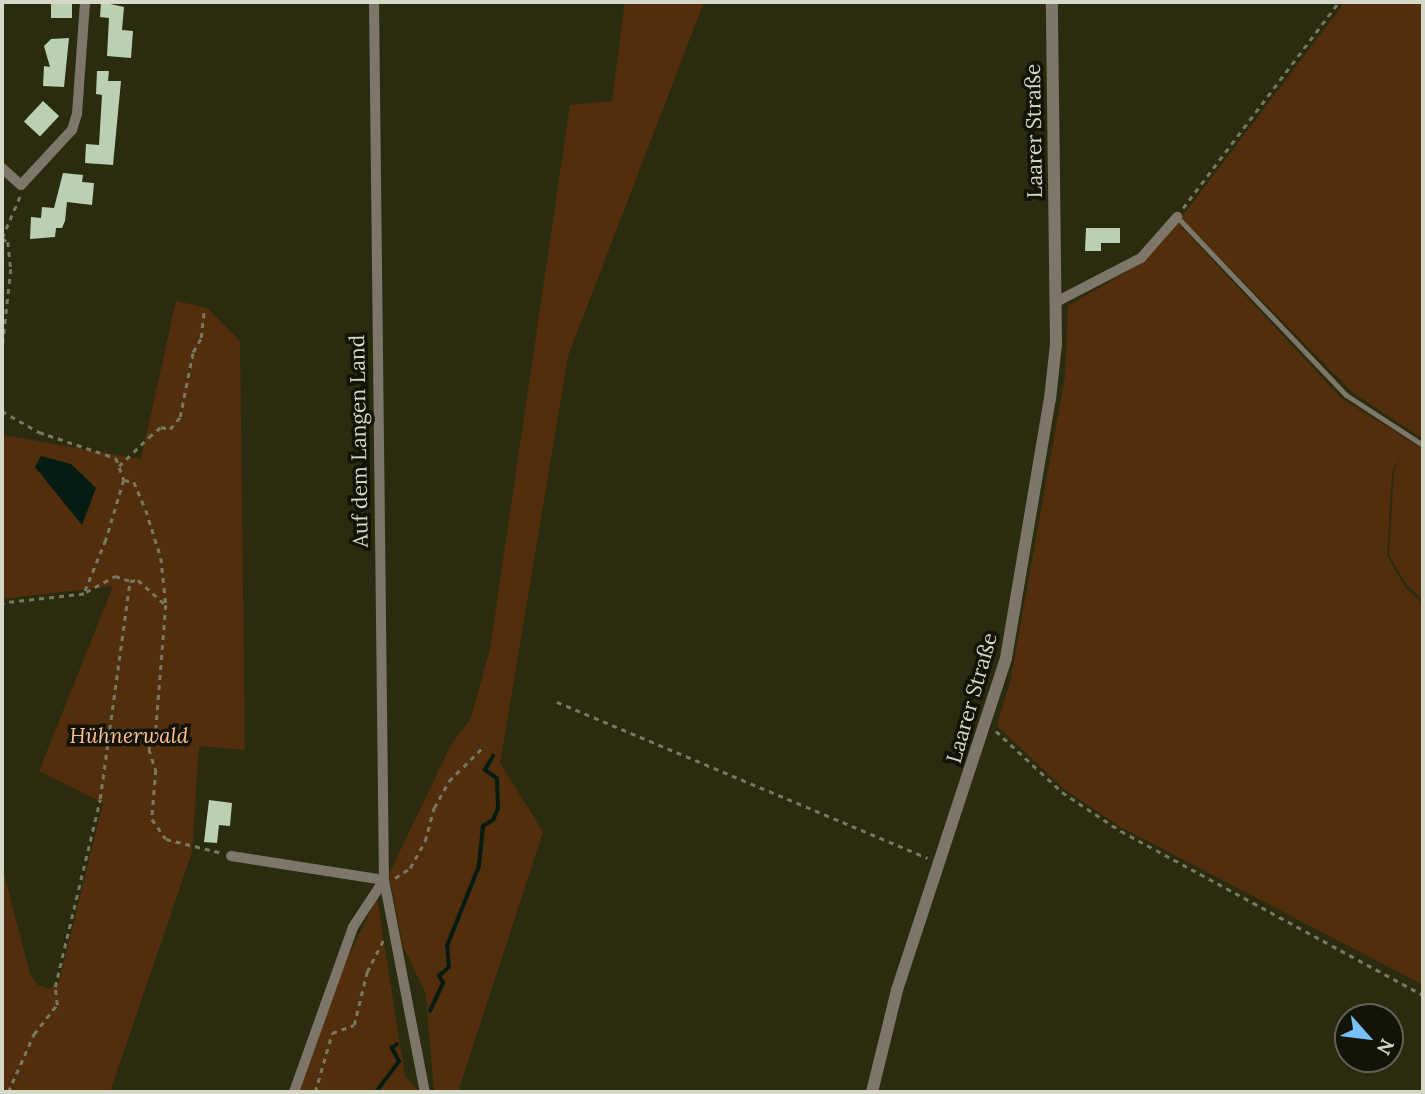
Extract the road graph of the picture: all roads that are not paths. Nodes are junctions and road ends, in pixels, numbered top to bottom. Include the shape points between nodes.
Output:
1 (85, 2) edge
2 (374, 2) edge
3 (1052, 2) edge
4 (2, 168) edge
5 (1177, 217) joint
6 (1056, 302) junction
7 (1423, 445) edge
8 (231, 856) road end
9 (385, 885) junction
10 (294, 1092) edge
11 (425, 1092) edge
12 (872, 1092) edge

1 - 4 street via 78,114 64,142 21,185
2 - 9 street, Auf dem Langen Land
3 - 6 street, Laarer Straße
5 - 6 street via 1141,258
5 - 7 lane via 1346,395
6 - 12 street, Laarer Straße via 1050,399 1006,658 886,1028
8 - 9 street
9 - 10 street via 353,927
9 - 11 street, Auf dem Langen Land

